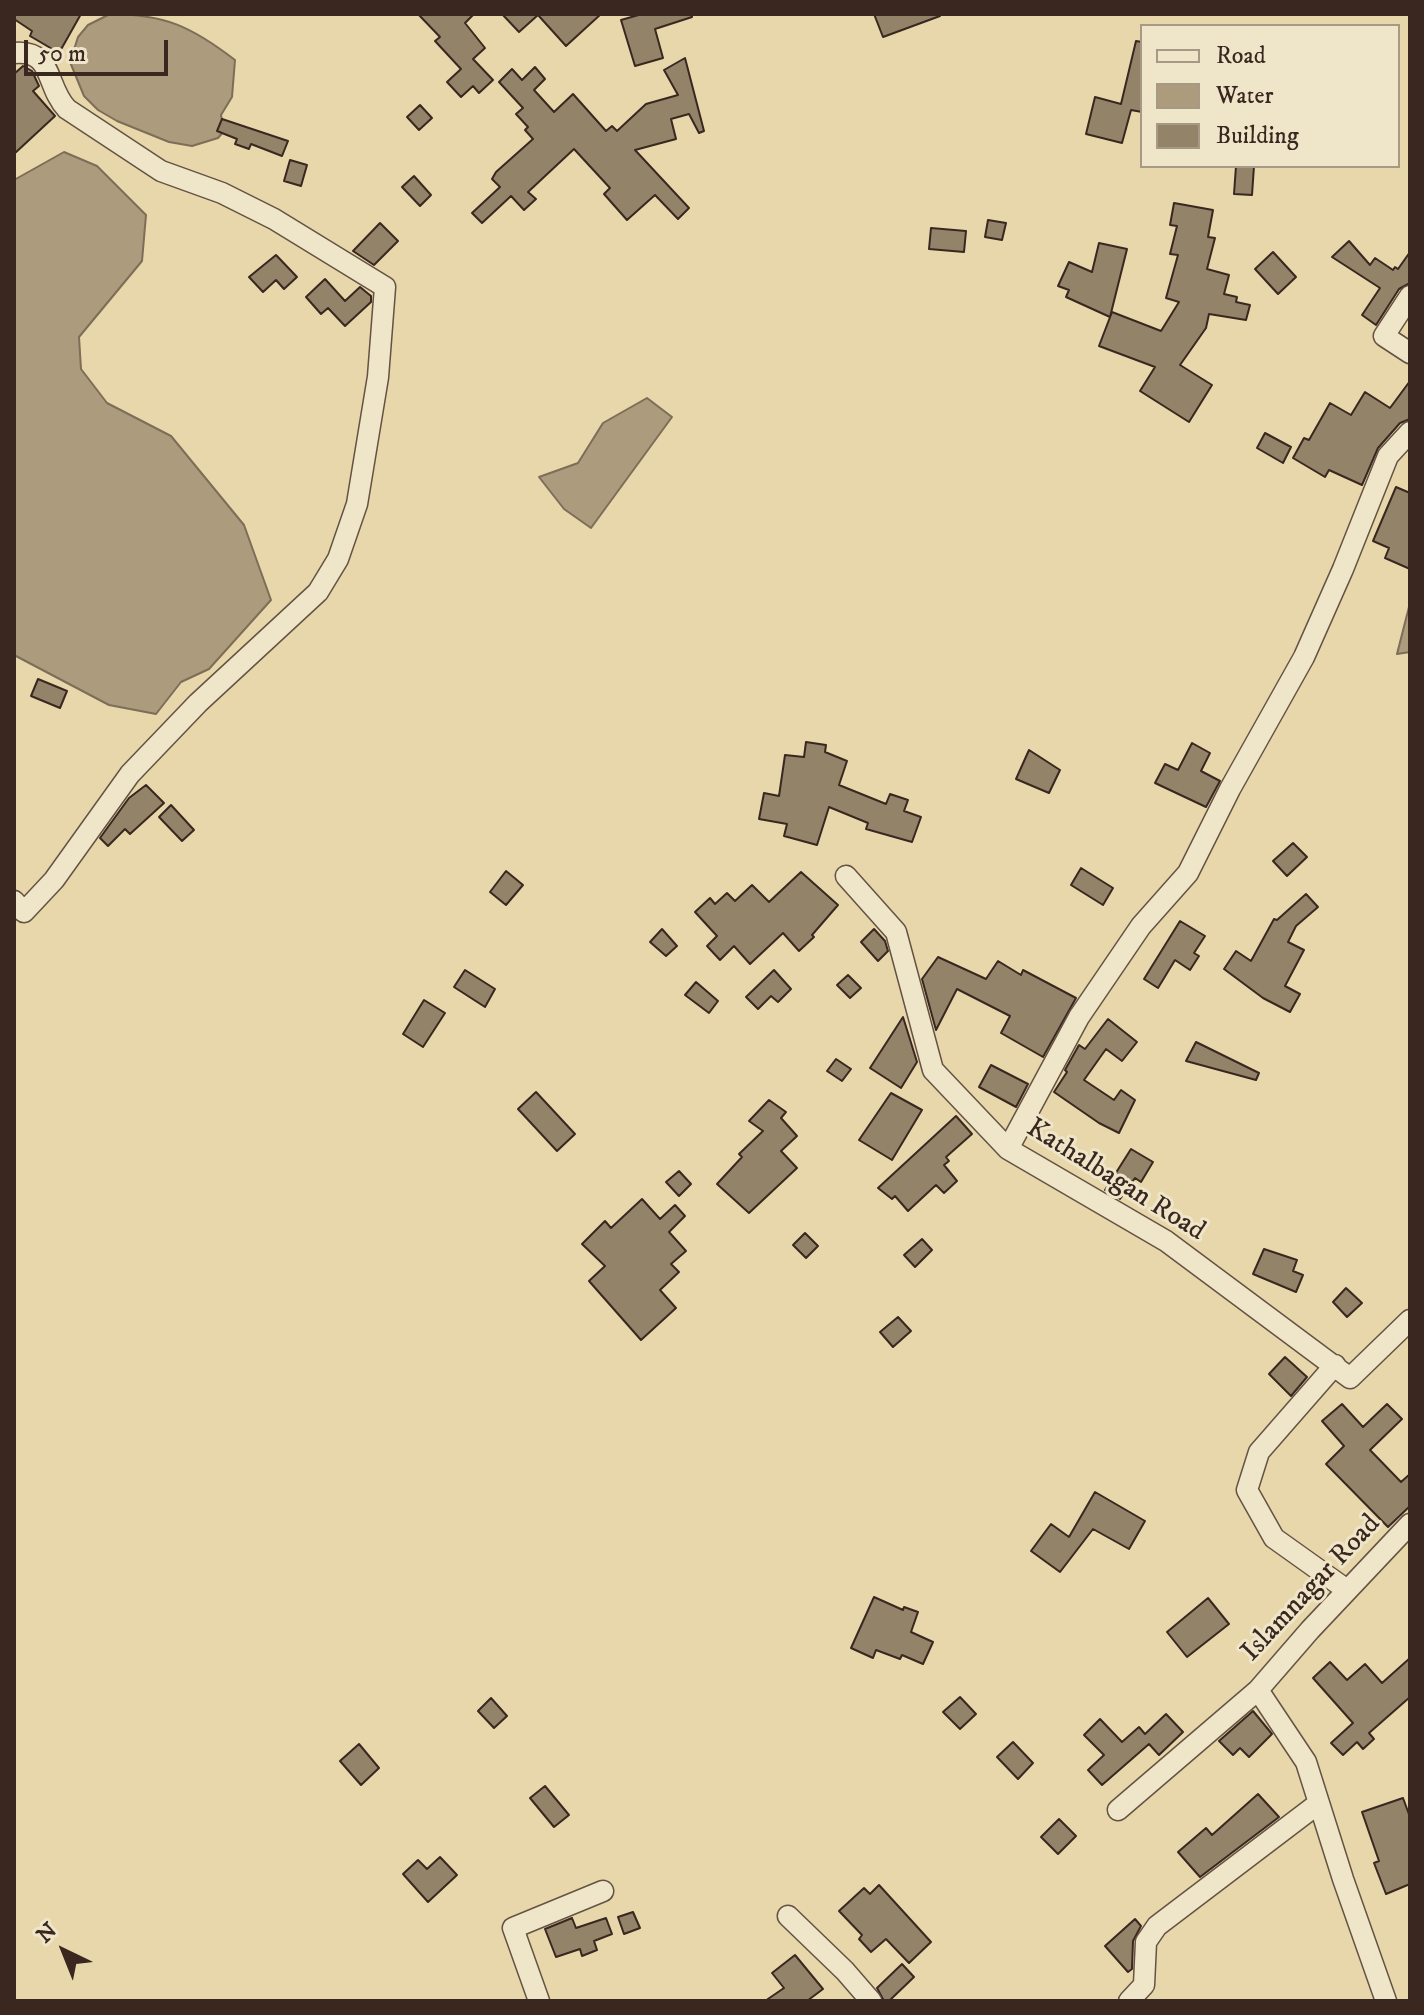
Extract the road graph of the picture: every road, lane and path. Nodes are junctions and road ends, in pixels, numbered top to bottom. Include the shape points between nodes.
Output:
1 (14, 53) edge
2 (1410, 296) edge
3 (1410, 353) edge
4 (1410, 432) edge
5 (846, 876) dead end
6 (14, 901) edge
7 (1008, 1149) junction
8 (1410, 1320) edge
9 (1335, 1365) junction
10 (1410, 1524) edge
11 (1347, 1590) junction
12 (1258, 1690) junction
13 (1319, 1803) junction
14 (1118, 1810) dead end
15 (603, 1891) dead end
16 (788, 1916) dead end
17 (539, 2001) edge
18 (871, 2001) edge
19 (1129, 2001) edge
20 (1386, 2001) edge

1 - 6 street via 28,52 42,60 67,109 161,171 274,219 385,287 378,377 357,504 338,559 318,592 130,774 54,880 24,912
2 - 3 street via 1384,336
4 - 7 street via 1388,456 1304,657 1188,873 1141,926 1079,1017
5 - 7 street, Kathalbagan Road via 896,932 933,1070
7 - 9 street, Kathalbagan Road via 1166,1241
8 - 9 street via 1350,1378
9 - 11 street via 1259,1452 1247,1490 1274,1538
10 - 11 street, Islamnagar Road
11 - 12 street, Islamnagar Road
12 - 13 street, Islamnagar Road via 1306,1762
12 - 14 street
13 - 19 street via 1157,1926 1146,1942 1144,1985
13 - 20 street, Islamnagar Road
15 - 17 street via 513,1928
16 - 18 street

